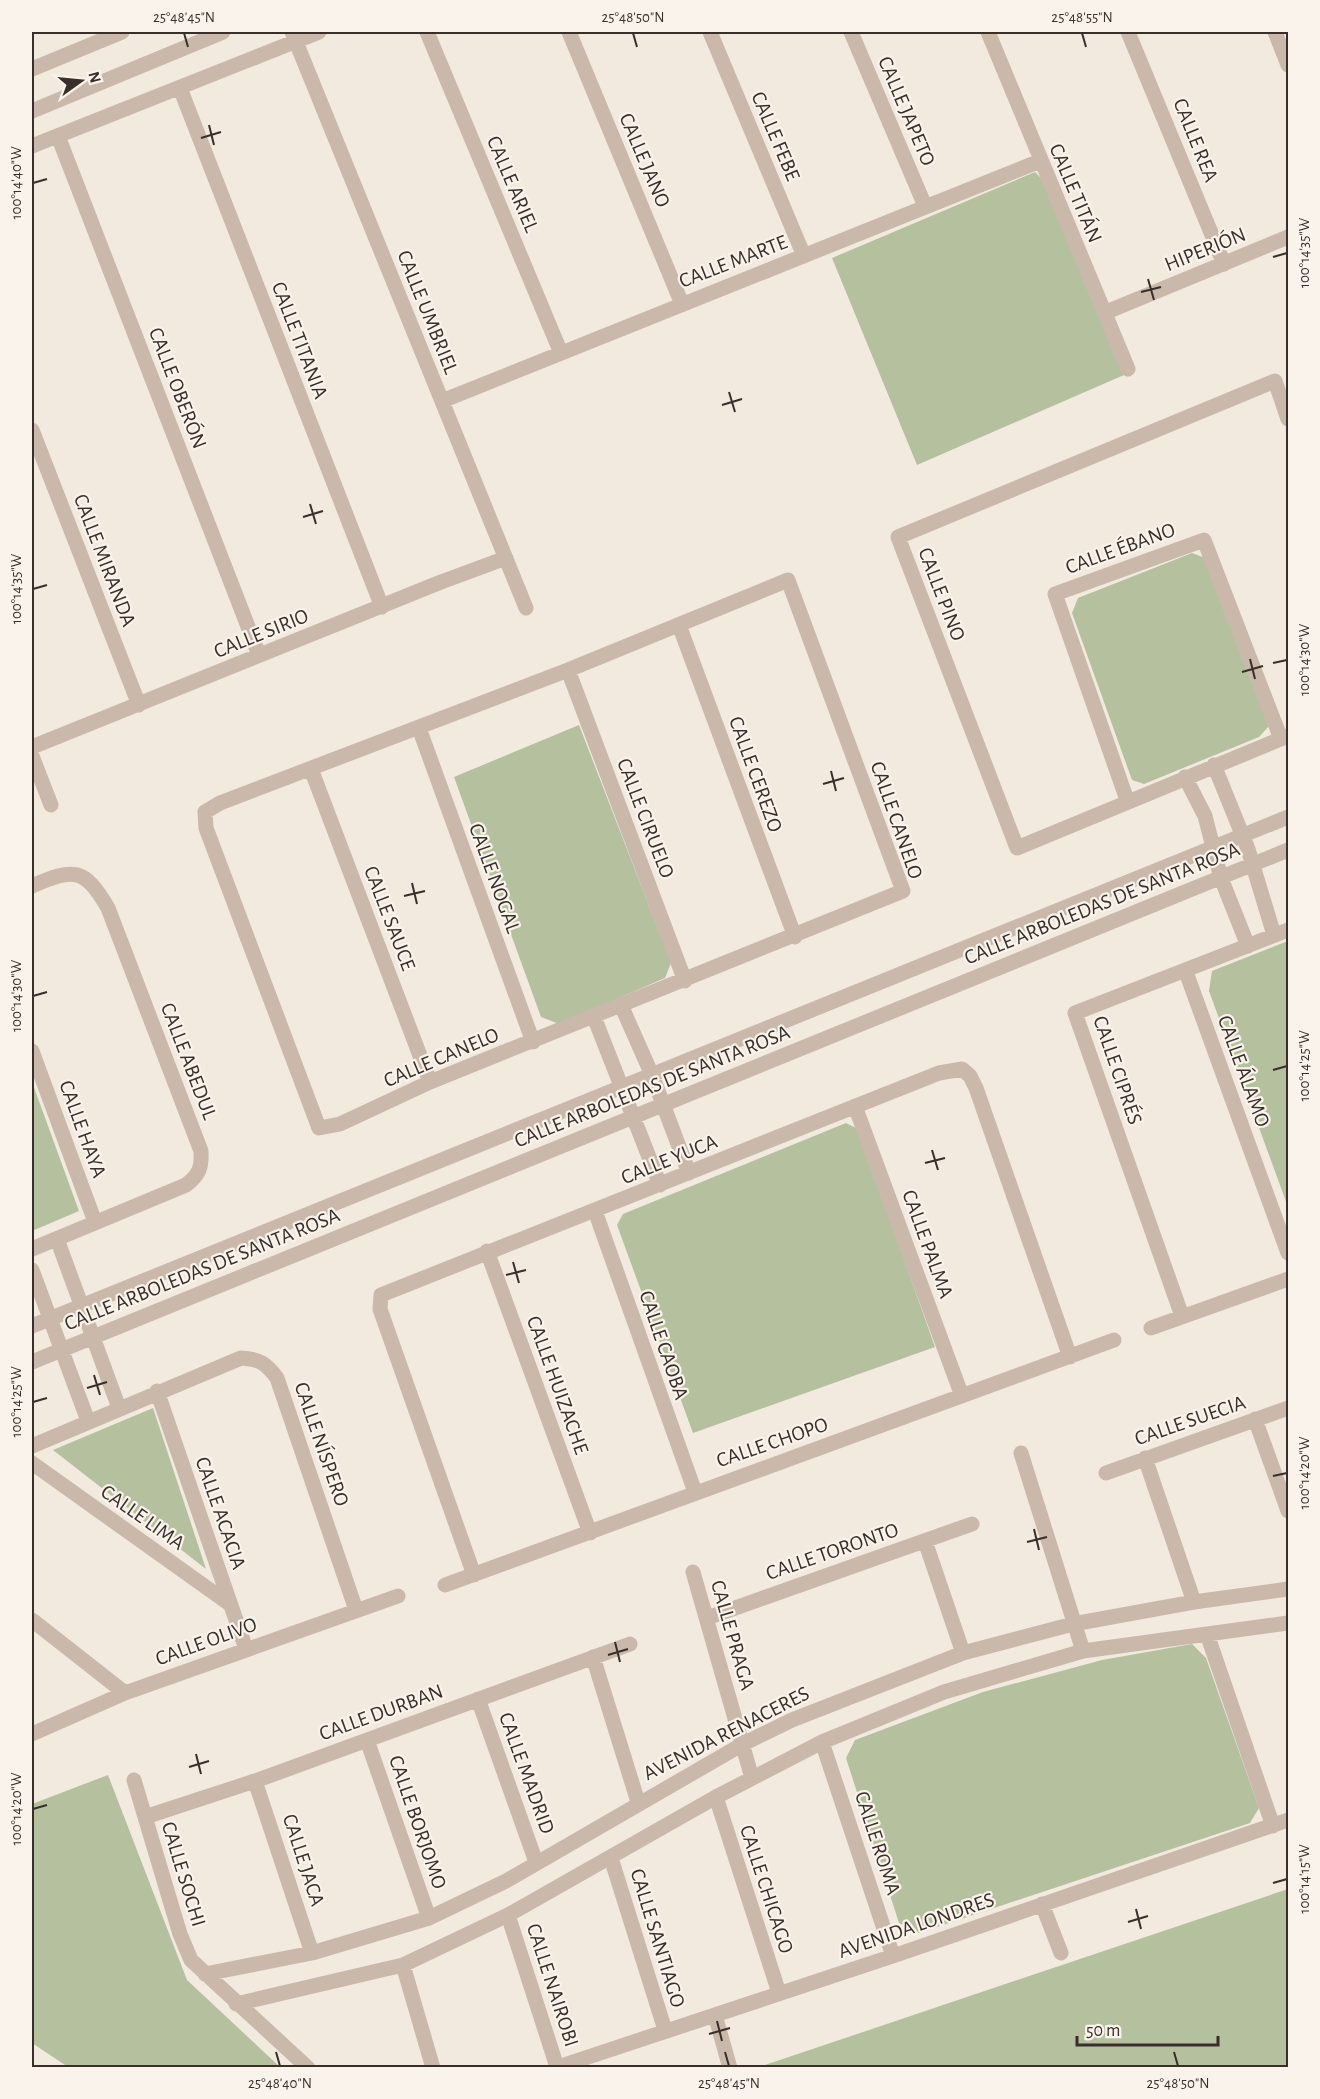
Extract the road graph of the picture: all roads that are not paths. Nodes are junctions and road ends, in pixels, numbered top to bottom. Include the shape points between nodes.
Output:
1 (122, 32) edge
2 (223, 32) edge
3 (319, 32) edge
4 (427, 32) edge
5 (569, 32) edge
6 (710, 32) edge
7 (851, 32) edge
8 (988, 32) edge
9 (1128, 32) edge
10 (1275, 32) edge
11 (294, 36) edge
12 (1288, 65) edge
13 (32, 68) edge
14 (180, 88) junction
15 (32, 111) edge
16 (58, 136) junction
17 (32, 146) edge
18 (1040, 160) junction
19 (925, 206) junction
20 (1288, 237) edge
21 (804, 256) junction
22 (1224, 264) junction
23 (682, 304) junction
24 (1104, 313) junction
25 (561, 352) junction
26 (1128, 369) dead end
27 (442, 401) junction
28 (1288, 419) edge
29 (32, 430) edge
30 (506, 558) junction
31 (382, 607) junction
32 (526, 608) dead end
33 (679, 625) junction
34 (259, 656) junction
35 (568, 670) junction
36 (139, 705) junction
37 (419, 728) junction
38 (1285, 737) edge
39 (32, 747) edge
40 (32, 756) edge
41 (1214, 765) junction
42 (311, 769) junction
43 (1185, 777) junction
44 (1127, 800) junction
45 (51, 805) dead end
46 (1288, 817) edge
47 (1245, 842) junction
48 (1212, 847) junction
49 (1288, 850) edge
50 (1253, 865) junction
51 (1219, 871) junction
52 (32, 886) edge
53 (1281, 933) edge
54 (795, 937) junction
55 (1248, 946) junction
56 (1186, 972) junction
57 (685, 981) junction
58 (621, 1005) junction
59 (594, 1017) junction
60 (533, 1042) junction
61 (32, 1051) edge
62 (652, 1075) junction
63 (430, 1082) junction
64 (622, 1087) junction
65 (663, 1104) junction
66 (855, 1106) junction
67 (633, 1116) junction
68 (688, 1173) junction
69 (660, 1185) junction
70 (595, 1211) junction
71 (95, 1222) junction
72 (57, 1239) junction
73 (32, 1249) edge
74 (487, 1251) junction
75 (1288, 1253) edge
76 (32, 1270) edge
77 (1288, 1279) edge
78 (81, 1306) junction
79 (1182, 1316) junction
80 (50, 1318) junction
81 (32, 1326) edge
82 (1151, 1328) dead end
83 (92, 1337) junction
84 (1114, 1340) dead end
85 (61, 1349) junction
86 (1070, 1357) junction
87 (32, 1362) edge
88 (157, 1391) junction
89 (962, 1396) junction
90 (119, 1408) junction
91 (1288, 1408) edge
92 (1256, 1419) junction
93 (88, 1421) junction
94 (32, 1446) edge
95 (1021, 1452) dead end
96 (1145, 1458) junction
97 (32, 1463) edge
98 (1106, 1473) dead end
99 (695, 1492) junction
100 (1288, 1511) edge
101 (972, 1524) dead end
102 (590, 1533) junction
103 (925, 1541) junction
104 (693, 1572) dead end
105 (474, 1575) junction
106 (445, 1585) dead end
107 (1288, 1589) edge
108 (398, 1596) dead end
109 (1194, 1602) junction
110 (231, 1605) junction
111 (356, 1610) junction
112 (707, 1618) junction
113 (32, 1620) edge
114 (1288, 1623) edge
115 (1073, 1624) junction
116 (1207, 1634) junction
117 (630, 1644) dead end
118 (246, 1648) junction
119 (1083, 1651) junction
120 (963, 1653) junction
121 (593, 1657) junction
122 (125, 1693) junction
123 (478, 1699) junction
124 (32, 1734) edge
125 (367, 1740) junction
126 (822, 1742) junction
127 (743, 1744) junction
128 (752, 1778) junction
129 (135, 1780) dead end
130 (255, 1781) junction
131 (716, 1797) junction
132 (638, 1802) junction
133 (145, 1817) junction
134 (1288, 1820) edge
135 (1273, 1826) junction
136 (611, 1858) junction
137 (536, 1862) junction
138 (1042, 1904) junction
139 (508, 1915) junction
140 (429, 1918) junction
141 (312, 1953) junction
142 (1061, 1953) dead end
143 (893, 1956) junction
144 (403, 1965) junction
145 (205, 1974) junction
146 (779, 1993) junction
147 (237, 2004) junction
148 (715, 2014) junction
149 (665, 2031) junction
150 (308, 2067) edge
151 (433, 2067) edge
152 (556, 2067) edge
153 (730, 2067) edge

1 - 13 street
2 - 15 street
3 - 11 street
4 - 25 street, CALLE ARIEL
5 - 23 street, CALLE JANO
6 - 21 street, CALLE FEBE
7 - 19 street, CALLE JAPETO
8 - 18 street, CALLE TITÁN
9 - 22 street, CALLE REA
10 - 12 street
11 - 14 street
11 - 27 street, CALLE UMBRIEL
14 - 16 street
14 - 31 street, CALLE TITANIA
16 - 17 street
16 - 34 street, CALLE OBERÓN
18 - 19 street, CALLE MARTE
18 - 24 street, CALLE TITÁN
19 - 21 street, CALLE MARTE
20 - 22 street, HIPERIÓN
21 - 23 street, CALLE MARTE
22 - 24 street, HIPERIÓN
23 - 25 street, CALLE MARTE
24 - 26 street, CALLE TITÁN
25 - 27 street, CALLE MARTE
27 - 30 street, CALLE UMBRIEL
28 - 44 street, CALLE PINO via 1275,381 898,537 1017,848
29 - 36 street, CALLE MIRANDA
30 - 31 street, CALLE SIRIO
30 - 32 street, CALLE UMBRIEL
31 - 34 street, CALLE SIRIO
33 - 35 street, CALLE CANELO
33 - 54 street, CALLE CEREZO
33 - 54 street, CALLE CANELO via 788,580 903,891
34 - 36 street, CALLE SIRIO
35 - 37 street, CALLE CANELO
35 - 57 street, CALLE CIRUELO
36 - 39 street, CALLE SIRIO
37 - 42 street, CALLE CANELO
37 - 60 street, CALLE NOGAL
38 - 41 street, CALLE PINO
38 - 44 street, CALLE ÉBANO via 1204,540 1055,594
40 - 45 street
41 - 43 street, CALLE PINO
41 - 47 street
42 - 63 street, CALLE SAUCE
42 - 63 street, CALLE CANELO via 213,806 205,812 205,819 315,1122 319,1128 332,1127
43 - 44 street, CALLE PINO
43 - 48 street via 1200,803
46 - 47 street, CALLE ARBOLEDAS DE SANTA ROSA
47 - 48 street, CALLE ARBOLEDAS DE SANTA ROSA
47 - 50 street, CALLE CIPRÉS
48 - 51 street
48 - 62 street, CALLE ARBOLEDAS DE SANTA ROSA
49 - 50 street, CALLE ARBOLEDAS DE SANTA ROSA
50 - 51 street, CALLE ARBOLEDAS DE SANTA ROSA
50 - 53 street, CALLE CIPRÉS
51 - 55 street
51 - 65 street, CALLE ARBOLEDAS DE SANTA ROSA
52 - 71 street, CALLE ABEDUL via 61,873 83,875 95,885 108,908 201,1151 202,1165 197,1177 186,1185
53 - 55 street, CALLE CIPRÉS
54 - 57 street, CALLE CANELO
55 - 56 street, CALLE CIPRÉS
56 - 75 street, CALLE ÁLAMO
56 - 79 street, CALLE CIPRÉS via 1076,1013
57 - 58 street, CALLE CANELO
58 - 59 street, CALLE CANELO
58 - 62 street
59 - 60 street, CALLE CANELO
59 - 64 street
60 - 63 street, CALLE CANELO
61 - 71 street, CALLE HAYA
62 - 64 street, CALLE ARBOLEDAS DE SANTA ROSA
62 - 65 street
64 - 67 street
64 - 78 street, CALLE ARBOLEDAS DE SANTA ROSA
65 - 67 street, CALLE ARBOLEDAS DE SANTA ROSA
65 - 68 street
66 - 68 street, CALLE YUCA
66 - 86 street, CALLE YUCA via 950,1069 962,1069 970,1076
66 - 89 street, CALLE PALMA
67 - 69 street
67 - 83 street, CALLE ARBOLEDAS DE SANTA ROSA
68 - 69 street, CALLE YUCA
69 - 70 street, CALLE YUCA
70 - 74 street, CALLE YUCA
70 - 99 street, CALLE CAOBA
71 - 72 street, CALLE ABEDUL
72 - 73 street, CALLE ABEDUL
72 - 78 street
74 - 102 street, CALLE HUIZACHE
74 - 105 street, CALLE YUCA via 392,1289 381,1295 379,1301
76 - 80 street
77 - 79 street
78 - 80 street, CALLE ARBOLEDAS DE SANTA ROSA
78 - 83 street
79 - 82 street
80 - 81 street, CALLE ARBOLEDAS DE SANTA ROSA
80 - 85 street
83 - 85 street, CALLE ARBOLEDAS DE SANTA ROSA
83 - 90 street
84 - 86 street, CALLE CHOPO
85 - 87 street, CALLE ARBOLEDAS DE SANTA ROSA
85 - 93 street
86 - 89 street, CALLE CHOPO
88 - 90 street, CALLE NÍSPERO
88 - 110 street, CALLE ACACIA
88 - 111 street, CALLE NÍSPERO via 241,1358 258,1359 268,1366 277,1378
89 - 99 street, CALLE CHOPO
90 - 93 street, CALLE NÍSPERO
91 - 92 street, CALLE SUECIA
92 - 96 street, CALLE SUECIA
92 - 100 street
93 - 94 street, CALLE NÍSPERO
95 - 115 street
96 - 98 street, CALLE SUECIA
96 - 109 street
97 - 110 street, CALLE LIMA
99 - 102 street, CALLE CHOPO
101 - 103 street, CALLE TORONTO
102 - 105 street, CALLE CHOPO
103 - 112 street, CALLE TORONTO
103 - 120 street
104 - 112 street, CALLE PRAGA
105 - 106 street, CALLE CHOPO
107 - 109 street, AVENIDA RENACERES
108 - 111 street, CALLE OLIVO
109 - 115 street, AVENIDA RENACERES
110 - 118 street, CALLE ACACIA
111 - 118 street, CALLE OLIVO
112 - 127 street, CALLE PRAGA
113 - 122 street
114 - 116 street
115 - 119 street
115 - 120 street, AVENIDA RENACERES
116 - 119 street
116 - 135 street
117 - 121 street, CALLE DURBAN
118 - 122 street, CALLE OLIVO
119 - 126 street via 944,1692
120 - 127 street, AVENIDA RENACERES via 792,1720
121 - 123 street, CALLE DURBAN
121 - 132 street
122 - 124 street, CALLE OLIVO
123 - 125 street, CALLE DURBAN
123 - 137 street, CALLE MADRID
125 - 130 street, CALLE DURBAN
125 - 140 street, CALLE BORJOMO
126 - 128 street
126 - 143 street, CALLE ROMA
127 - 128 street, CALLE PRAGA
127 - 132 street, AVENIDA RENACERES
128 - 131 street
129 - 133 street, CALLE SOCHI
130 - 133 street, CALLE DURBAN
130 - 141 street, CALLE JACA
131 - 136 street
131 - 146 street, CALLE CHICAGO
132 - 137 street, AVENIDA RENACERES
133 - 145 street, CALLE SOCHI via 180,1934 191,1960
134 - 135 street, AVENIDA LONDRES
135 - 138 street, AVENIDA LONDRES
136 - 139 street
136 - 149 street, CALLE SANTIAGO
137 - 140 street, AVENIDA RENACERES
138 - 142 street
138 - 143 street, AVENIDA LONDRES
139 - 144 street
139 - 152 street, CALLE NAIROBI
140 - 141 street, AVENIDA RENACERES
141 - 145 street, AVENIDA RENACERES
143 - 146 street, AVENIDA LONDRES
144 - 147 street
144 - 151 street
145 - 147 street, CALLE SOCHI
146 - 148 street, AVENIDA LONDRES
147 - 150 street, CALLE SOCHI
148 - 149 street, AVENIDA LONDRES
148 - 153 street
149 - 152 street, AVENIDA LONDRES

